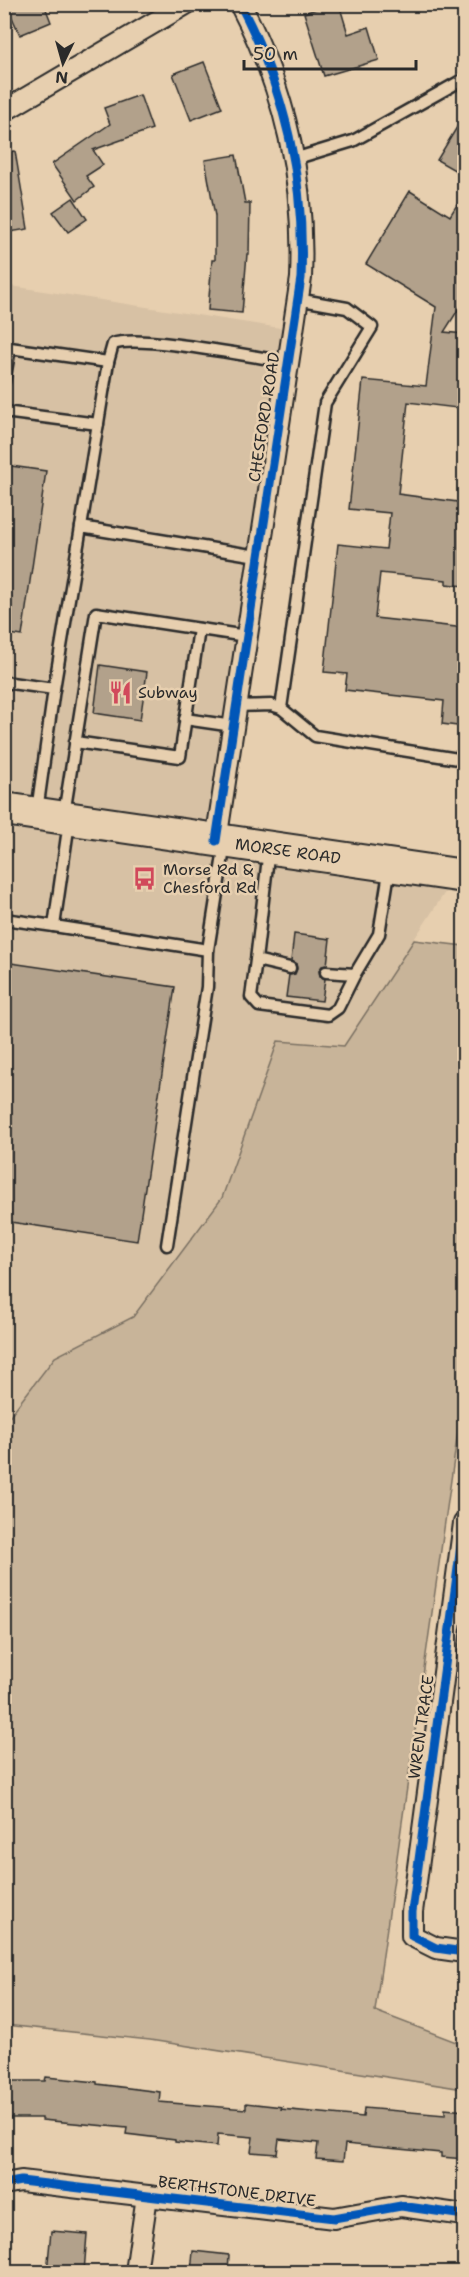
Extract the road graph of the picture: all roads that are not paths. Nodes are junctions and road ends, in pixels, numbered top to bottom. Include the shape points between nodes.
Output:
1 (186, 4) edge
2 (240, 4) edge
3 (465, 79) edge
4 (4, 111) edge
5 (294, 159) junction
6 (297, 299) junction
7 (108, 362) junction
8 (288, 362) junction
9 (4, 382) edge
10 (4, 412) edge
11 (98, 424) junction
12 (81, 527) junction
13 (257, 556) junction
14 (199, 629) junction
15 (246, 636) junction
16 (4, 682) edge
17 (54, 689) junction
18 (281, 708) junction
19 (234, 716) junction
20 (185, 719) junction
21 (75, 742) junction
22 (465, 760) edge
23 (4, 810) edge
24 (56, 817) junction
25 (221, 842) junction
26 (269, 848) junction
27 (390, 866) junction
28 (465, 876) edge
29 (4, 919) edge
30 (54, 926) junction
31 (208, 950) junction
32 (256, 960) junction
33 (290, 968) dead end
34 (326, 972) dead end
35 (355, 974) junction
36 (167, 1245) dead end
37 (465, 1523) edge
38 (460, 1587) edge
39 (465, 1952) edge
40 (4, 2184) edge
41 (147, 2196) junction
42 (465, 2215) edge
43 (136, 2272) edge

1 - 4 street
2 - 5 street, CHESFORD ROAD via 268,65 285,114
3 - 5 lane via 353,141
5 - 6 street, CHESFORD ROAD via 303,235
6 - 8 street, CHESFORD ROAD
6 - 18 lane via 347,308 372,327 325,403
7 - 8 lane via 113,344 121,341
7 - 9 lane via 10,348
7 - 11 lane
8 - 13 street, CHESFORD ROAD
10 - 11 lane
11 - 12 lane
12 - 13 lane
12 - 17 lane
13 - 15 street, CHESFORD ROAD
14 - 15 lane
14 - 20 lane
14 - 21 lane via 96,613
15 - 19 street, CHESFORD ROAD
16 - 17 lane
17 - 24 lane
18 - 19 lane via 271,705
18 - 22 lane via 315,736
19 - 20 lane
19 - 25 street, CHESFORD ROAD
20 - 21 lane via 180,757
21 - 24 lane
23 - 24 main road, MORSE ROAD
24 - 25 main road, MORSE ROAD
24 - 30 lane
25 - 26 main road, MORSE ROAD
25 - 31 lane
26 - 27 main road, MORSE ROAD
26 - 32 lane
27 - 28 main road, MORSE ROAD
27 - 35 lane via 379,934
29 - 30 lane
30 - 31 lane
31 - 36 lane via 207,987
32 - 33 lane
32 - 35 lane via 251,996 259,1006 328,1015 338,1008
34 - 35 lane
37 - 38 street, WREN TRACE
38 - 39 street, WREN TRACE via 412,1912 412,1936 436,1948
40 - 41 street, BERTHSTONE DRIVE via 21,2181
41 - 42 street, BERTHSTONE DRIVE via 334,2218 400,2206
41 - 43 street

